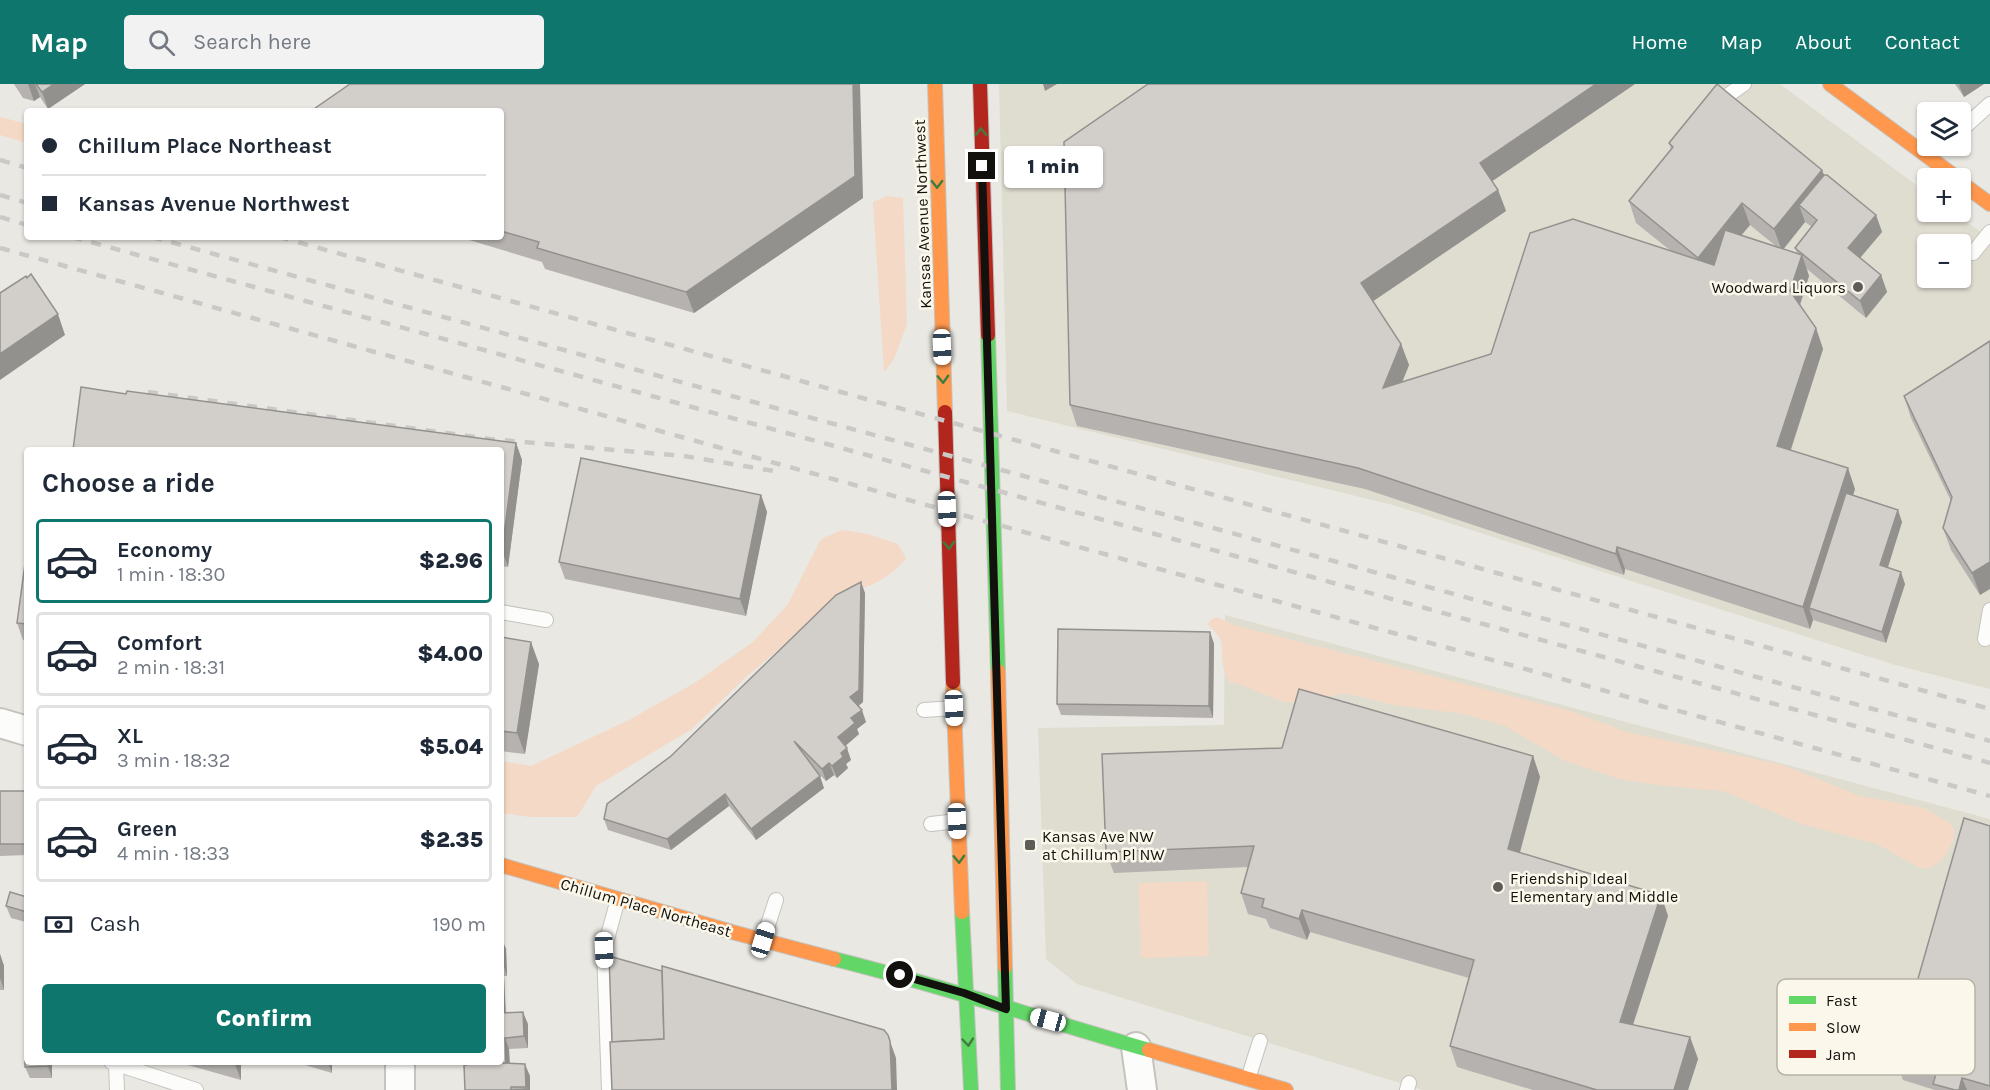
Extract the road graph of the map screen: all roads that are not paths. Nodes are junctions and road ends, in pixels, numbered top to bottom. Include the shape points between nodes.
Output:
1 (935, 84) edge
2 (980, 84) edge
3 (1744, 84) edge
4 (1830, 84) edge
5 (1990, 104) edge
6 (1710, 108) edge
7 (1971, 121) edge
8 (1946, 168) edge
9 (1971, 190) edge
10 (1990, 204) edge
11 (1990, 232) edge
12 (1973, 253) dead end
13 (1990, 610) edge
14 (504, 613) edge
15 (546, 620) dead end
16 (1985, 639) dead end
17 (954, 708) junction
18 (924, 710) dead end
19 (0, 723) edge
20 (24, 730) edge
21 (957, 821) junction
22 (931, 825) dead end
23 (504, 866) edge
24 (618, 899) junction
25 (776, 900) dead end
26 (763, 940) junction
27 (964, 993) junction
28 (1006, 1009) junction
29 (1260, 1041) dead end
30 (1136, 1047) junction
31 (114, 1065) edge
32 (120, 1065) edge
33 (400, 1065) edge
34 (1248, 1079) junction
35 (117, 1090) edge
36 (196, 1090) edge
37 (400, 1090) edge
38 (609, 1090) edge
39 (971, 1090) edge
40 (1008, 1090) edge
41 (1142, 1090) edge
42 (1286, 1090) edge

1 -> 17 street, Kansas Avenue Northwest
28 -> 2 street
3 - 6 lane
4 - 8 street
5 - 7 lane
9 - 10 street
11 - 12 lane
13 - 16 lane
14 - 15 lane
17 - 18 lane
17 - 21 street, Kansas Avenue Northwest
19 - 20 street
21 - 22 lane
21 -> 27 street, Kansas Avenue Northwest
23 - 24 street, Chillum Place Northeast
24 - 26 street, Chillum Place Northeast
24 - 38 lane via 604,950
25 - 26 lane
26 - 27 street, Chillum Place Northeast
27 - 28 street, Chillum Place Northeast
27 -> 39 street, Kansas Avenue Northwest
28 - 30 street, Chillum Place Northeast
28 - 40 street
29 - 34 lane
30 - 34 street, Chillum Place Northeast
30 - 41 street
31 - 35 lane
32 - 36 lane
33 - 37 street
34 - 42 street, Chillum Place Northeast

